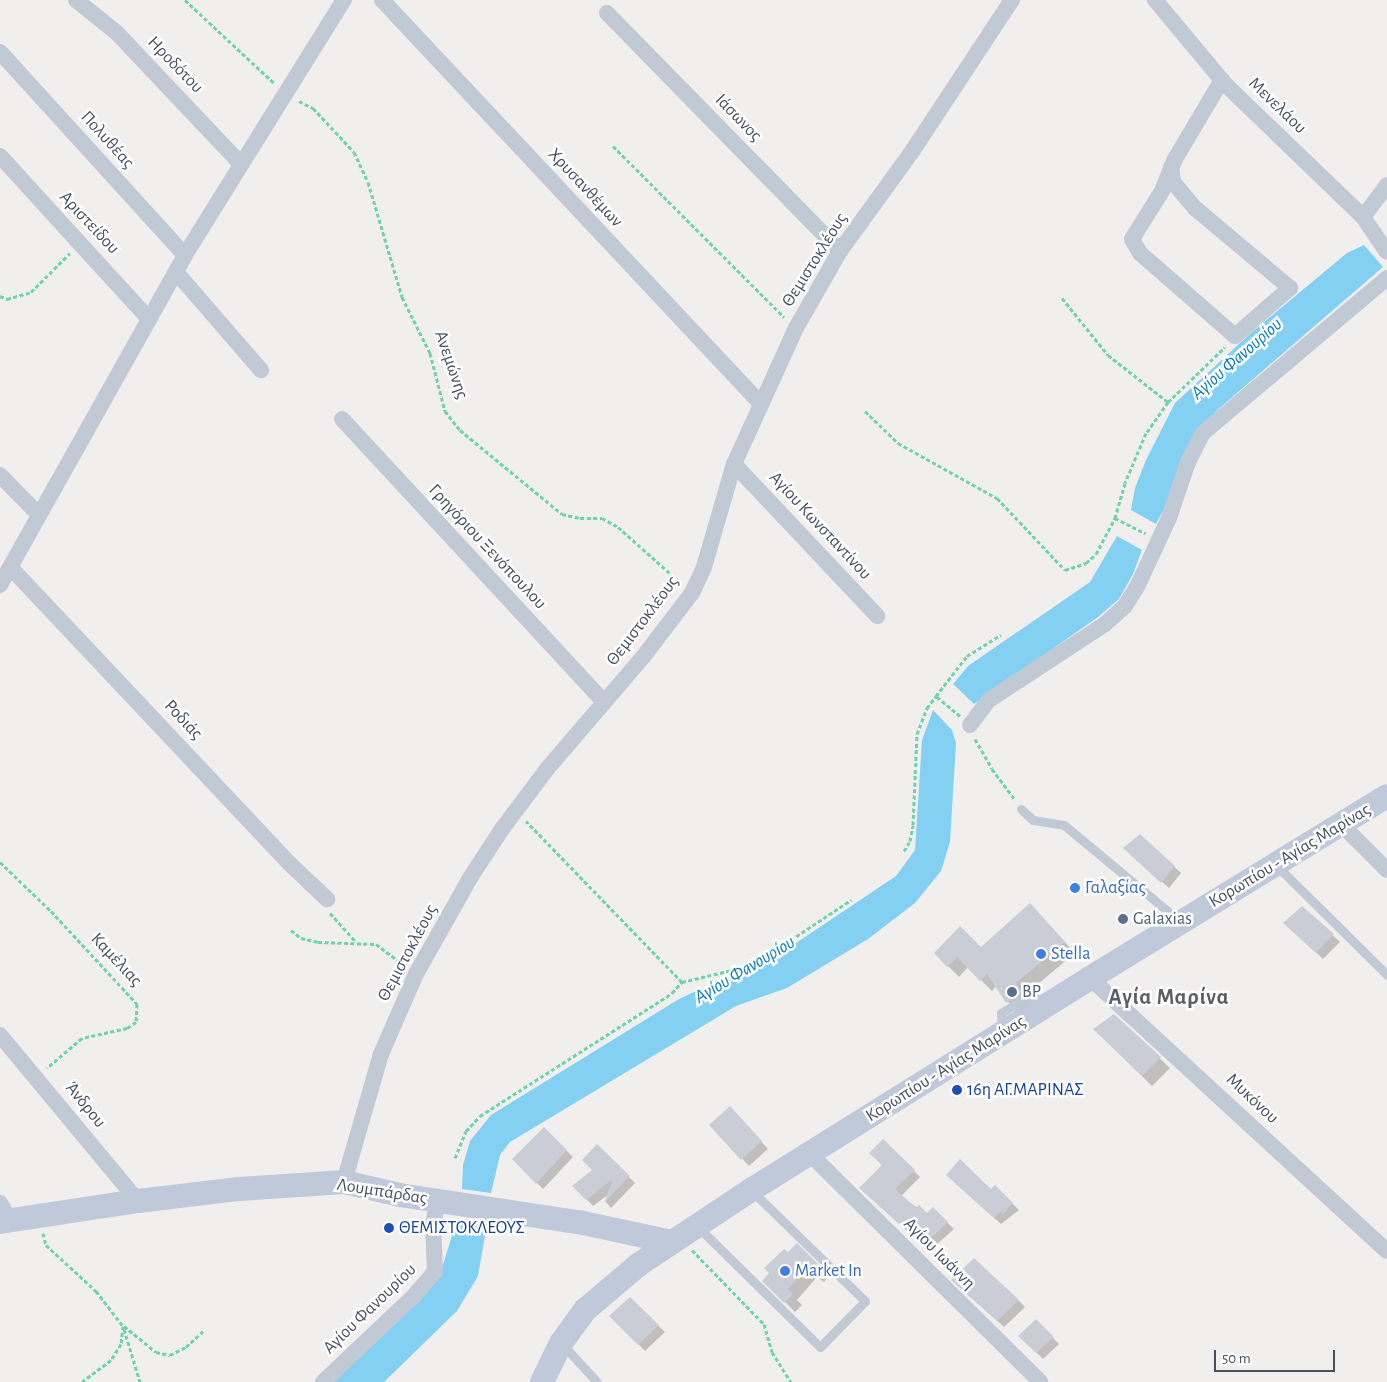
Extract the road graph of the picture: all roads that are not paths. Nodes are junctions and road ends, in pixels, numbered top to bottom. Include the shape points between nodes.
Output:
1 (76, 0) edge
2 (344, 0) edge
3 (382, 0) edge
4 (1012, 0) edge
5 (1155, 0) edge
6 (607, 13) dead end
7 (0, 52) edge
8 (1222, 80) junction
9 (0, 156) edge
10 (240, 164) junction
11 (1172, 167) junction
12 (1387, 184) edge
13 (1363, 217) junction
14 (840, 251) junction
15 (1387, 252) edge
16 (185, 254) junction
17 (176, 272) junction
18 (1387, 278) edge
19 (148, 318) junction
20 (261, 370) dead end
21 (760, 403) junction
22 (342, 419) dead end
23 (734, 464) junction
24 (0, 475) edge
25 (38, 514) junction
26 (11, 568) junction
27 (0, 584) edge
28 (877, 616) dead end
29 (604, 702) junction
30 (970, 724) road end
31 (1387, 796) edge
32 (1021, 809) road end
33 (1341, 824) junction
34 (1275, 865) junction
35 (1387, 870) edge
36 (327, 899) dead end
37 (1181, 922) junction
38 (1387, 975) edge
39 (1090, 978) junction
40 (0, 1035) edge
41 (810, 1154) junction
42 (344, 1182) junction
43 (751, 1190) junction
44 (138, 1201) junction
45 (438, 1201) junction
46 (3, 1215) edge
47 (684, 1234) junction
48 (1387, 1251) edge
49 (561, 1343) junction
50 (323, 1382) edge
51 (542, 1382) edge
52 (597, 1382) edge
53 (1040, 1382) edge

1 - 10 street, Ηροδότου via 116,32
2 - 10 street
3 - 21 street, Χρυσανθέμων
4 - 14 street, Θεμιστοκλέους via 914,150
5 - 8 street, Μενελάου
6 - 14 street, Ιάσωνος
7 - 16 street, Πολυθέας
8 - 11 street
8 - 13 street, Μενελάου
9 - 19 street, Αριστείδου
10 - 16 street
11 - 11 street via 1132,244 1235,336 1290,288 1196,209 1173,182
12 - 13 street
13 - 15 street, Μενελάου
14 - 21 street, Θεμιστοκλέους via 796,328
16 - 17 street
17 - 19 street
17 - 20 street
18 - 30 street via 1203,433 1137,587 1118,612 1105,624 989,700
19 - 25 street
21 - 23 street, Θεμιστοκλέους
22 - 29 street, Γρηγόριου Ξενόπουλου
23 - 28 street, Αγίου Κωνσταντίνου
23 - 29 street, Θεμιστοκλέους via 704,567 692,593
24 - 25 street
25 - 26 street
26 - 27 street
26 - 36 street, Ροδιάς via 291,865
29 - 42 street, Θεμιστοκλέους via 516,810 470,878 416,974 381,1054
31 - 33 main road, Κορωπίου - Αγίας Μαρίνας
32 - 37 lane via 1033,820 1064,825
33 - 34 main road, Κορωπίου - Αγίας Μαρίνας
33 - 35 street
34 - 37 main road, Κορωπίου - Αγίας Μαρίνας
34 - 38 lane
37 - 39 main road, Κορωπίου - Αγίας Μαρίνας
39 - 41 main road, Κορωπίου - Αγίας Μαρίνας
39 - 48 street, Μυκόνου
40 - 44 street, Άνδρου
41 - 43 main road, Κορωπίου - Αγίας Μαρίνας
41 - 53 street, Αγίου Ιωάννη
42 - 44 main road, Λουμπάρδας via 239,1189
42 - 45 main road, Λουμπάρδας
43 - 47 main road, Κορωπίου - Αγίας Μαρίνας
43 - 47 lane via 865,1301 820,1347
44 - 46 main road, Λουμπάρδας via 41,1216
45 - 47 main road, Λουμπάρδας
45 - 50 street, Αγίου Φανουρίου via 433,1224 435,1272 414,1298
47 - 49 main road, Κορωπίου - Αγίας Μαρίνας via 597,1298
49 - 51 main road, Κορωπίου - Αγίας Μαρίνας
49 - 52 lane

